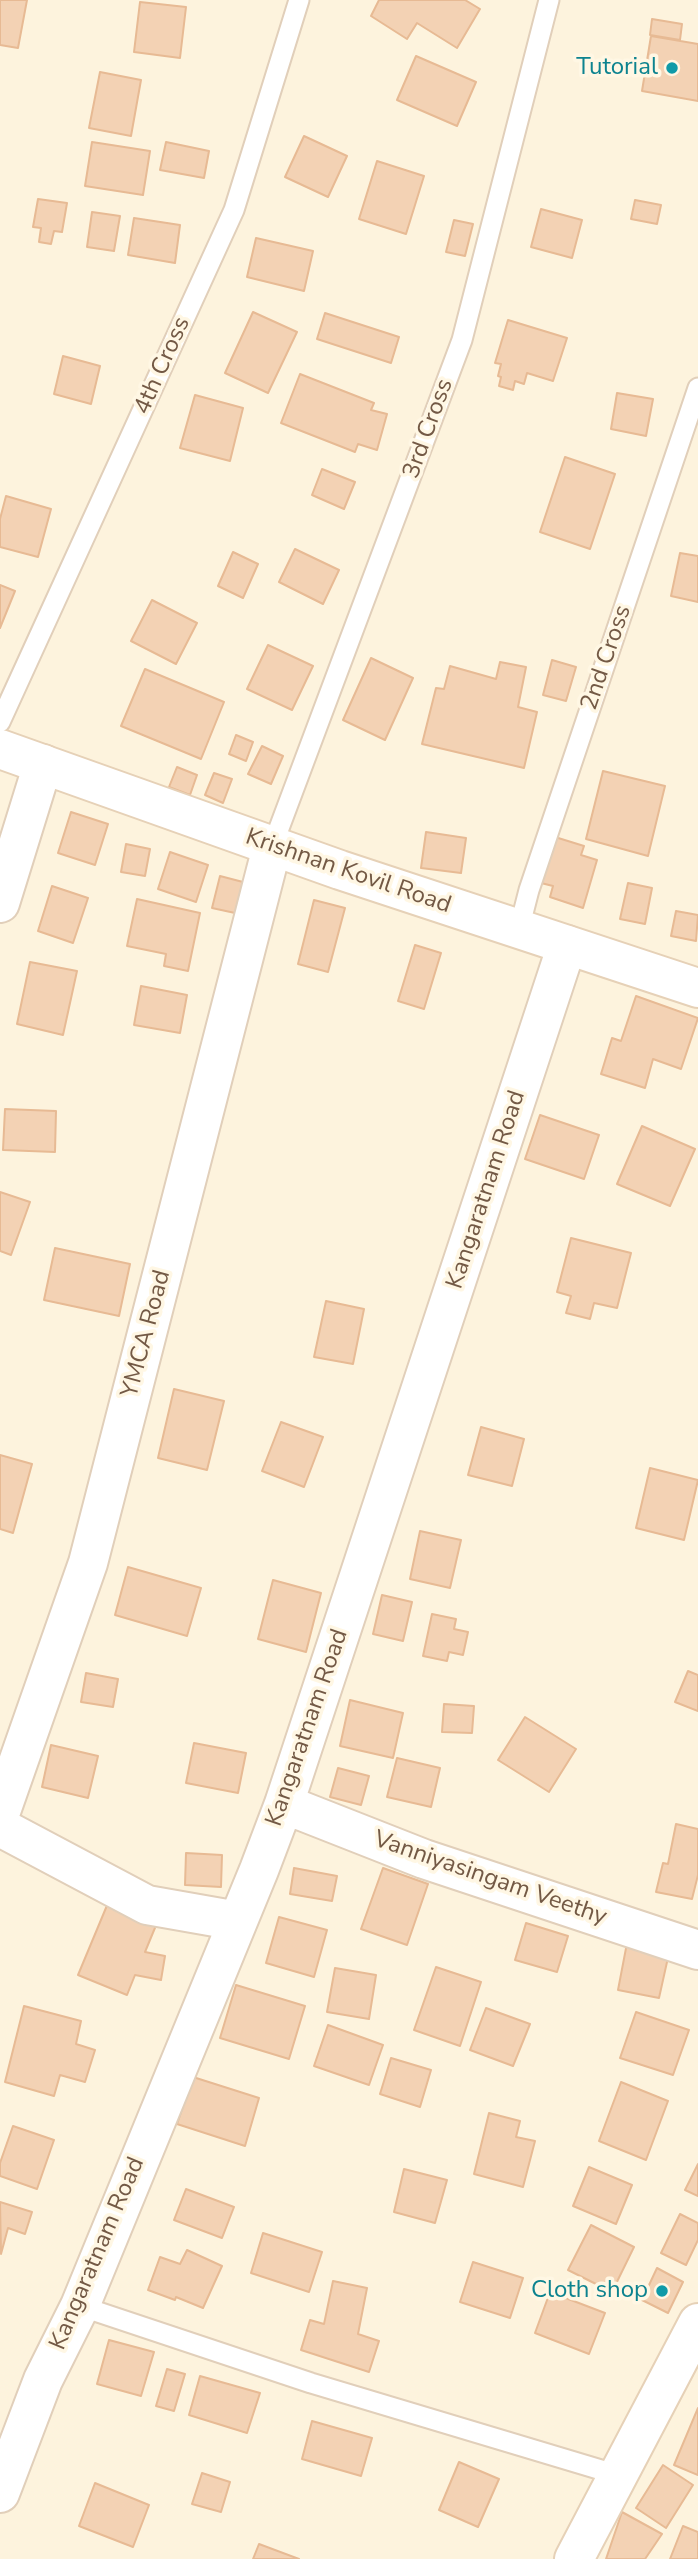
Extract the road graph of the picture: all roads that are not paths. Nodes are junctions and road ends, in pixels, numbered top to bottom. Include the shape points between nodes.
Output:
1 (299, 0) edge
2 (549, 0) edge
3 (698, 388) edge
4 (0, 722) edge
5 (0, 748) edge
6 (43, 764) junction
7 (272, 847) junction
8 (0, 903) edge
9 (519, 929) junction
10 (567, 945) junction
11 (698, 988) edge
12 (285, 1804) junction
13 (0, 1814) edge
14 (0, 1827) edge
15 (238, 1921) junction
16 (698, 1950) edge
17 (80, 2306) junction
18 (698, 2322) edge
19 (618, 2475) junction
20 (0, 2493) edge
21 (574, 2559) edge

1 - 4 lane, 4th Cross via 234,210
2 - 7 lane, 3rd Cross via 462,340
3 - 9 lane, 2nd Cross
5 - 6 street, Krishnan Kovil Road
6 - 7 street, Krishnan Kovil Road
6 - 8 street
7 - 9 street, Krishnan Kovil Road
7 - 13 street, YMCA Road via 88,1563
9 - 10 street, Krishnan Kovil Road
10 - 11 street, Krishnan Kovil Road
10 - 12 street, Kangaratnam Road
12 - 15 street, Kangaratnam Road
12 - 16 street, Vanniyasingam Veethy via 424,1859
14 - 15 street via 147,1905
15 - 17 street, Kangaratnam Road
17 - 19 lane via 312,2383
17 - 20 street, Kangaratnam Road via 43,2380
18 - 19 street
19 - 21 street

